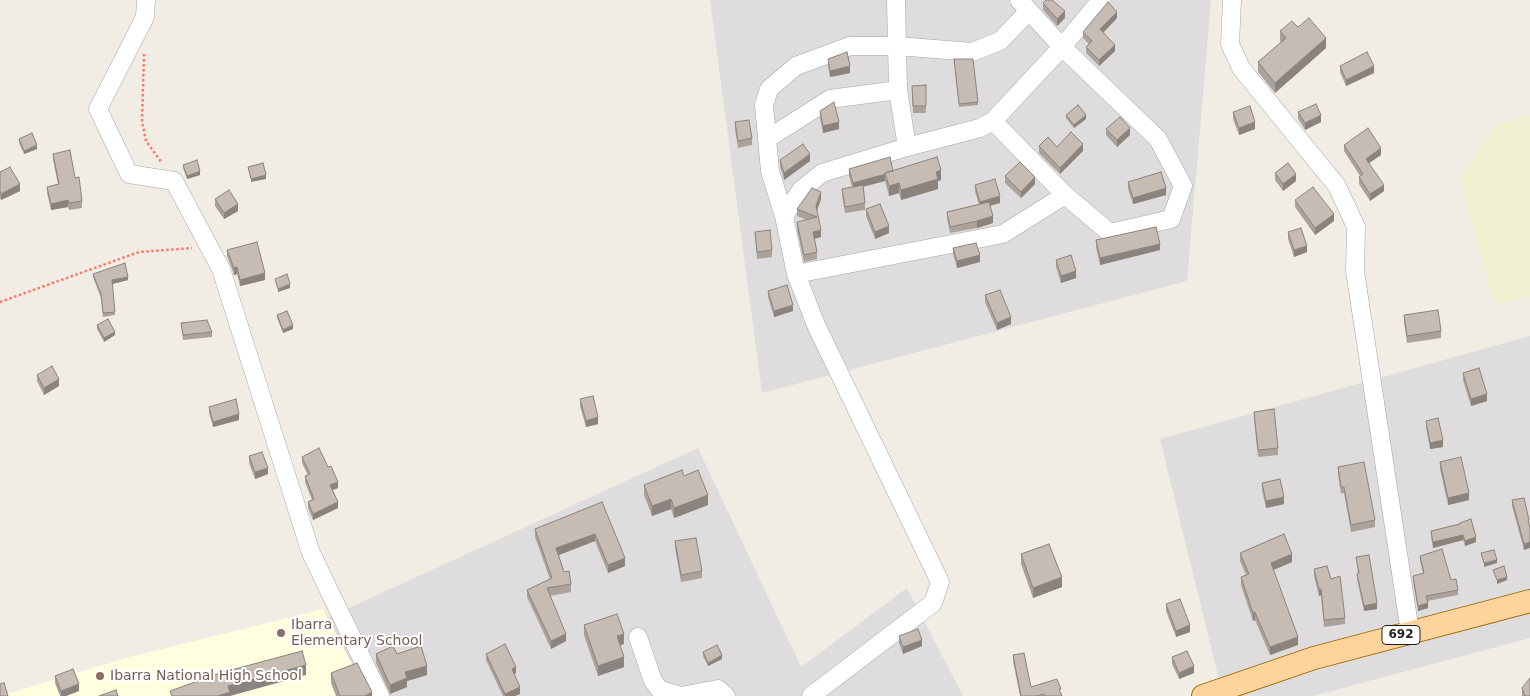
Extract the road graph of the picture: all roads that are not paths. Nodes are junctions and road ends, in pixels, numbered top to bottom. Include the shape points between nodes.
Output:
1 (146, 0) edge
2 (899, 0) edge
3 (1101, 0) edge
4 (1232, 0) edge
5 (1024, 5) edge
6 (898, 46) junction
7 (1062, 47) junction
8 (898, 90) junction
9 (993, 121) junction
10 (768, 139) junction
11 (907, 147) junction
12 (1066, 195) junction
13 (784, 216) junction
14 (796, 274) junction
15 (1530, 601) edge
16 (1410, 632) junction
17 (638, 637) dead end
18 (380, 696) edge
19 (726, 696) edge
20 (811, 696) edge
21 (1203, 696) edge

1 - 18 street via 145,16 98,109 129,174 174,181 221,269 310,553
2 - 6 street
3 - 7 street
4 - 16 street via 1230,44 1240,68 1337,186 1356,227 1355,271
5 - 6 street via 1000,42 972,52
5 - 7 street
6 - 8 street
6 - 10 street via 850,46 796,66 769,89 764,105
7 - 9 street
7 - 12 street via 1158,139 1184,186 1171,219 1110,233
8 - 10 street via 830,99
8 - 11 street
9 - 11 street via 980,128
9 - 12 street
10 - 13 street via 770,171
11 - 13 street via 822,173 801,190
12 - 14 street via 1004,234
13 - 14 street
14 - 20 street via 816,325 940,582 933,603
15 - 16 main road, 692
16 - 21 main road, 692 via 1314,658
17 - 19 street via 653,681 660,690 681,696 718,689

